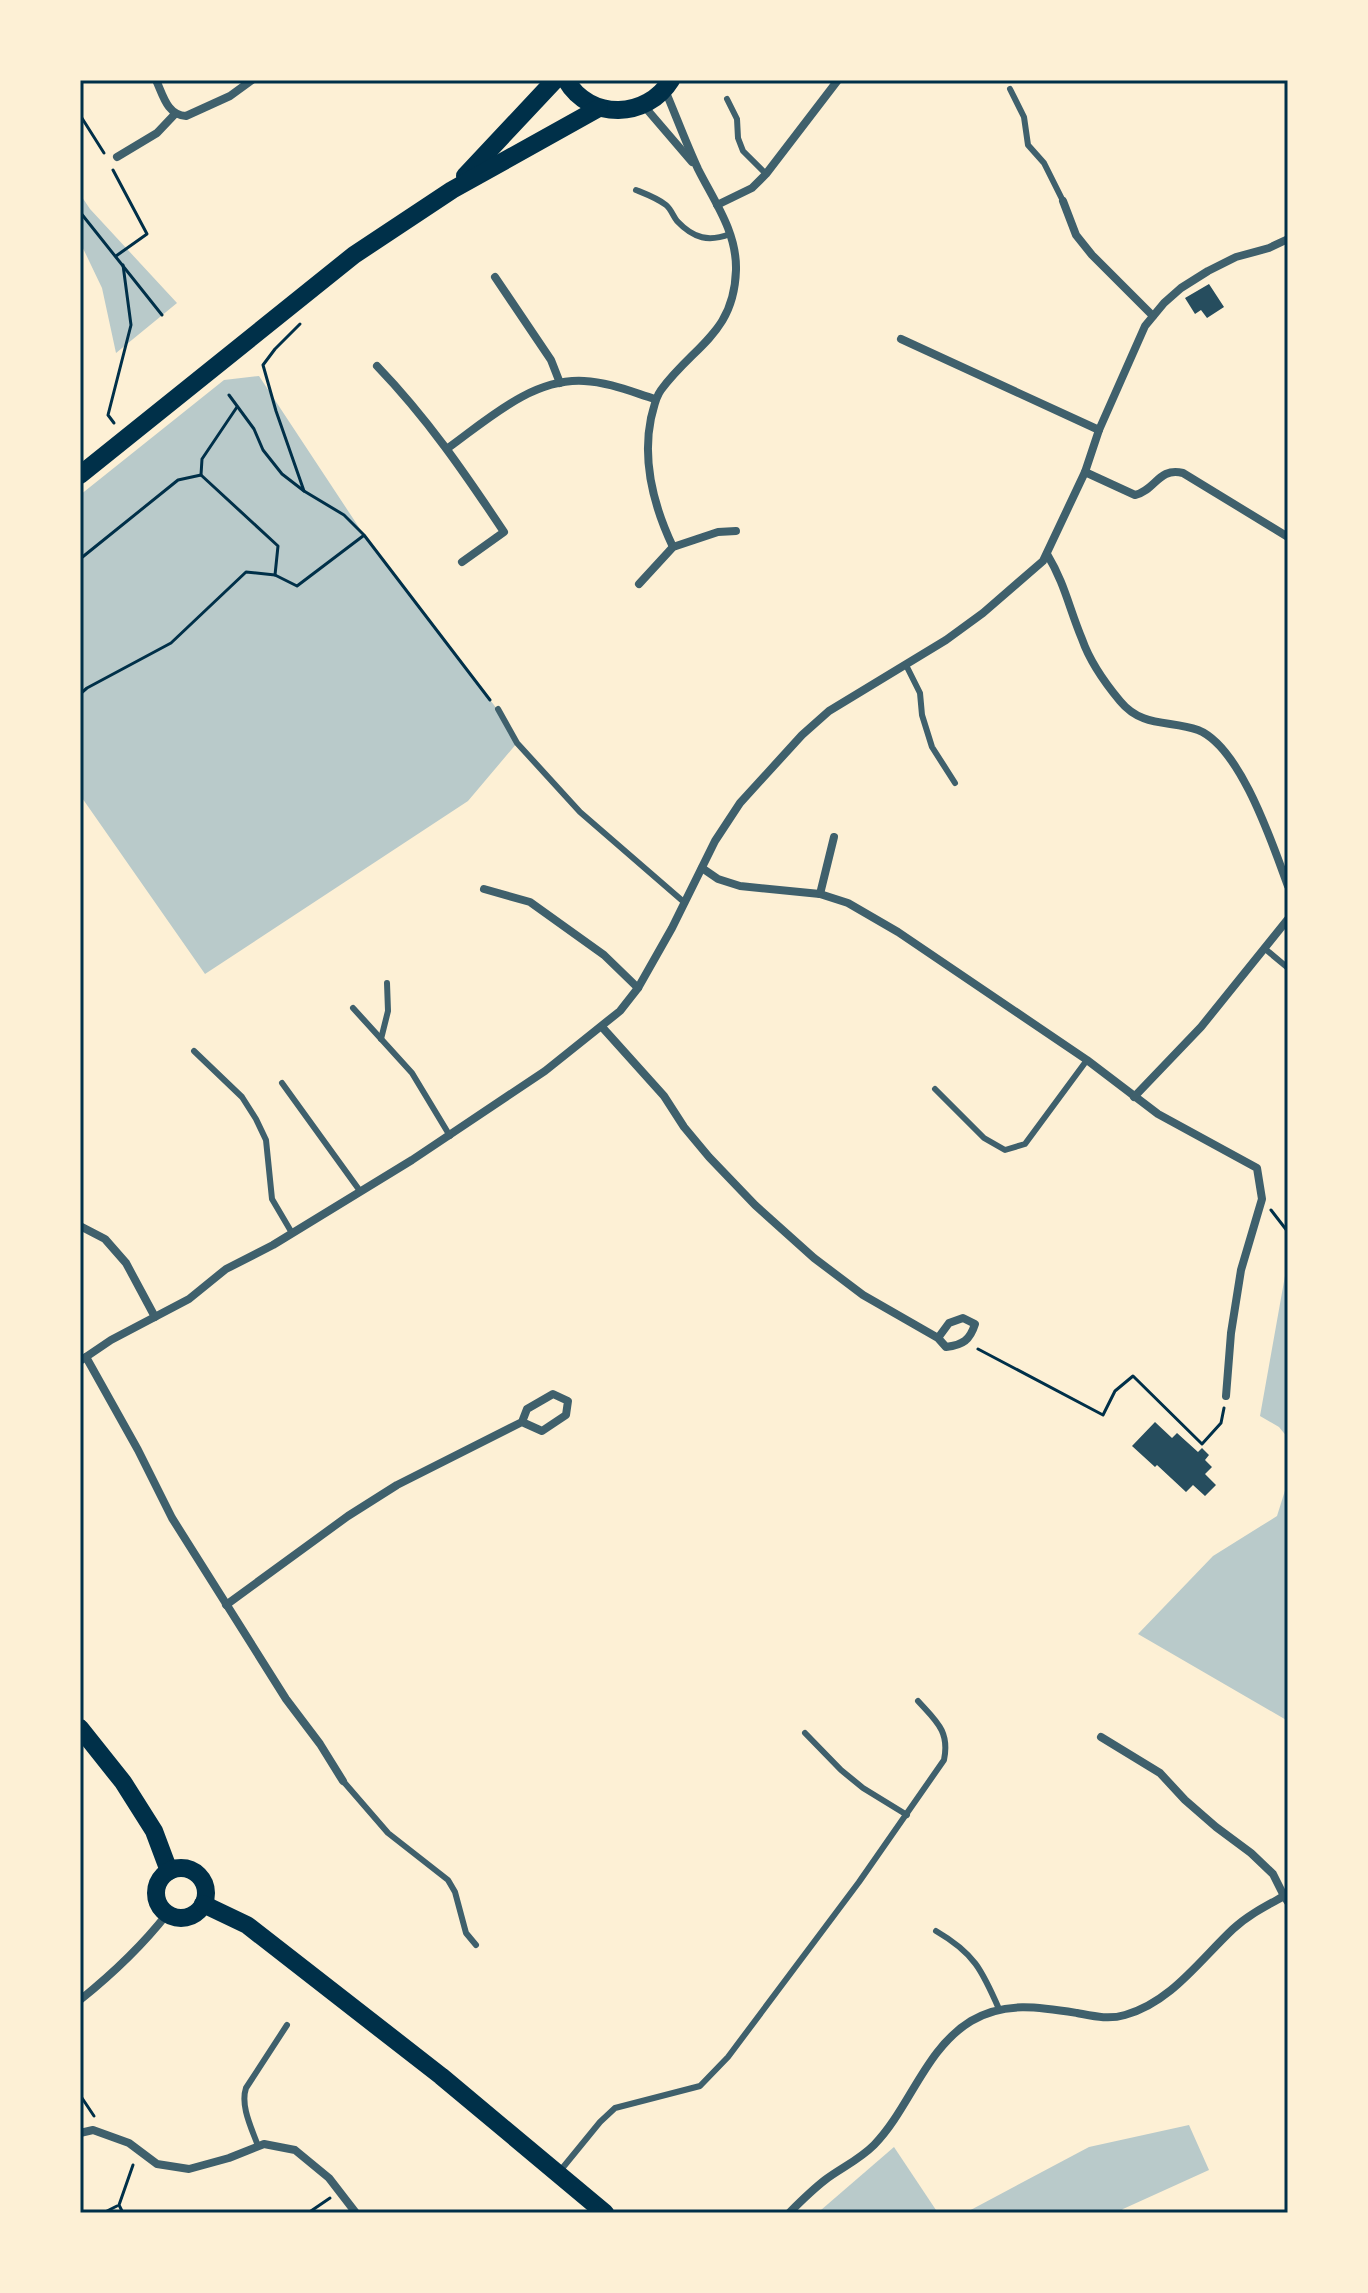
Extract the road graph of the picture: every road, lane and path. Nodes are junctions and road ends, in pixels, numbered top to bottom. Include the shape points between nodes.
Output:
1 (156, 80) edge
2 (252, 80) edge
3 (555, 80) edge
4 (566, 80) edge
5 (838, 80) edge
6 (668, 85) edge
7 (1010, 89) dead end
8 (727, 99) dead end
9 (644, 106) junction
10 (599, 108) junction
11 (175, 114) junction
12 (80, 115) edge
13 (117, 157) dead end
14 (698, 168) junction
15 (766, 174) junction
16 (452, 190) junction
17 (636, 190) dead end
18 (1063, 201) joint
19 (717, 205) junction
20 (80, 212) edge
21 (730, 234) junction
22 (1288, 239) edge
23 (116, 256) junction
24 (123, 265) junction
25 (495, 277) dead end
26 (289, 307) junction
27 (162, 315) dead end
28 (1153, 316) junction
29 (901, 339) dead end
30 (377, 366) dead end
31 (560, 383) junction
32 (229, 395) dead end
33 (655, 399) junction
34 (237, 407) junction
35 (1099, 430) junction
36 (127, 438) junction
37 (448, 448) junction
38 (1085, 472) junction
39 (80, 475) edge
40 (201, 475) junction
41 (304, 491) junction
42 (736, 531) dead end
43 (364, 535) junction
44 (1288, 537) edge
45 (673, 547) junction
46 (1047, 554) junction
47 (80, 559) edge
48 (462, 562) dead end
49 (275, 575) junction
50 (639, 584) dead end
51 (906, 665) junction
52 (80, 694) edge
53 (498, 709) joint
54 (955, 783) dead end
55 (834, 837) dead end
56 (702, 868) junction
57 (1288, 886) edge
58 (484, 889) dead end
59 (820, 894) junction
60 (685, 903) junction
61 (1288, 919) edge
62 (1264, 948) junction
63 (1288, 968) edge
64 (387, 983) dead end
65 (638, 988) junction
66 (353, 1008) dead end
67 (602, 1027) junction
68 (381, 1039) junction
69 (194, 1051) dead end
70 (1087, 1060) junction
71 (282, 1083) dead end
72 (935, 1089) dead end
73 (1134, 1097) junction
74 (450, 1136) junction
75 (360, 1191) junction
76 (1262, 1199) junction
77 (80, 1226) edge
78 (1288, 1232) edge
79 (292, 1233) junction
80 (155, 1317) junction
81 (938, 1338) junction
82 (964, 1342) junction
83 (83, 1359) edge
84 (1226, 1396) joint
85 (522, 1422) junction
86 (226, 1605) junction
87 (918, 1701) dead end
88 (80, 1728) edge
89 (805, 1733) dead end
90 (1101, 1737) dead end
91 (343, 1781) joint
92 (907, 1815) junction
93 (169, 1871) junction
94 (1286, 1899) edge
95 (203, 1904) junction
96 (167, 1914) junction
97 (936, 1931) dead end
98 (476, 1945) dead end
99 (80, 2000) edge
100 (999, 2009) junction
101 (287, 2025) dead end
102 (80, 2133) edge
103 (258, 2146) junction
104 (138, 2150) junction
105 (558, 2173) junction
106 (340, 2191) junction
107 (119, 2205) junction
108 (103, 2213) edge
109 (123, 2213) edge
110 (308, 2213) edge
111 (356, 2213) edge
112 (605, 2213) edge
113 (789, 2213) edge

1 - 11 street
2 - 11 street via 186,116
3 - 16 main road
4 - 10 main road via 583,100
5 - 15 street
6 - 9 main road
6 - 14 street
7 - 18 lane via 1024,117 1028,145 1044,163
8 - 15 lane via 743,151
9 - 10 main road
9 - 14 street
10 - 16 main road
11 - 13 street via 157,133
12 - 23 path via 147,234
14 - 19 street
15 - 19 street via 752,188
16 - 26 main road via 354,255
17 - 21 lane via 667,206 691,232 714,240
18 - 28 street via 1076,235
19 - 21 street
20 - 23 path
21 - 33 street via 736,265 729,309 715,334
22 - 28 street via 1208,271
23 - 24 path
24 - 27 path
24 - 36 path via 131,325 108,415
25 - 31 street via 551,360
26 - 36 main road
26 - 41 path via 301,323 263,365
28 - 35 street
29 - 35 street
30 - 37 street
31 - 33 street via 594,382
31 - 37 street via 526,395
32 - 34 path
33 - 45 street via 649,467 657,508
34 - 40 path via 202,459
34 - 41 path via 282,474
35 - 38 street
36 - 39 main road
37 - 48 street via 504,532
38 - 44 street via 1135,495 1165,474 1183,473
38 - 46 street
40 - 47 path via 178,480
40 - 49 path via 278,546
41 - 43 path via 344,515
42 - 45 street
43 - 49 path via 297,586
43 - 53 path
45 - 50 street
46 - 51 street via 983,613
46 - 57 street via 1082,640 1122,705 1145,720 1199,731 1219,745 1253,799
49 - 52 path via 246,572 171,643
51 - 54 lane via 920,693 932,747
51 - 56 street via 829,711 802,735 740,803
53 - 60 lane via 517,743 580,812
55 - 59 street
56 - 59 street via 740,886
56 - 60 street
58 - 65 street via 530,902 604,955
59 - 70 street via 848,903 898,932
60 - 65 street
61 - 62 street
62 - 63 lane
62 - 73 street via 1201,1027
64 - 68 lane
65 - 67 street
66 - 68 lane
67 - 74 street
67 - 81 street via 755,1205 863,1295
68 - 74 lane via 412,1073
69 - 79 lane via 242,1097 256,1119 266,1140 272,1199
70 - 72 lane via 1025,1144 1005,1150 984,1138
70 - 73 street
71 - 75 lane
73 - 76 street via 1257,1168
74 - 75 street
75 - 79 street
76 - 78 path
76 - 84 street via 1241,1270
77 - 80 street via 105,1239 126,1263
79 - 80 street
80 - 83 street
81 - 82 street via 946,1347
81 - 82 street via 949,1323 963,1318 975,1324
82 - 84 path via 1103,1415 1115,1391 1133,1376 1202,1444 1221,1423
83 - 86 street
85 - 85 street via 527,1409 553,1394 568,1401 566,1415 542,1431
85 - 86 street via 397,1485
86 - 91 street
87 - 92 lane via 948,1743 944,1760
88 - 93 main road via 154,1831
89 - 92 lane via 863,1788
90 - 94 street via 1160,1773 1273,1874
91 - 98 lane via 388,1833 448,1880 466,1933
92 - 105 lane via 728,2057 700,2086 615,2108
93 - 95 main road via 187,1869 201,1879
93 - 96 main road via 156,1892
94 - 100 street via 1253,1913 1179,1983 1141,2009 1106,2018 1036,2007
95 - 96 main road via 191,1916
95 - 105 main road via 247,1925
96 - 99 street
97 - 100 lane via 972,1959
100 - 113 street via 955,2032 875,2144
101 - 103 lane via 244,2096
102 - 104 street via 93,2130
103 - 104 street via 189,2169 157,2164
103 - 106 street via 295,2150
104 - 107 path
105 - 112 main road
106 - 110 path
106 - 111 street
107 - 108 path
107 - 109 path

